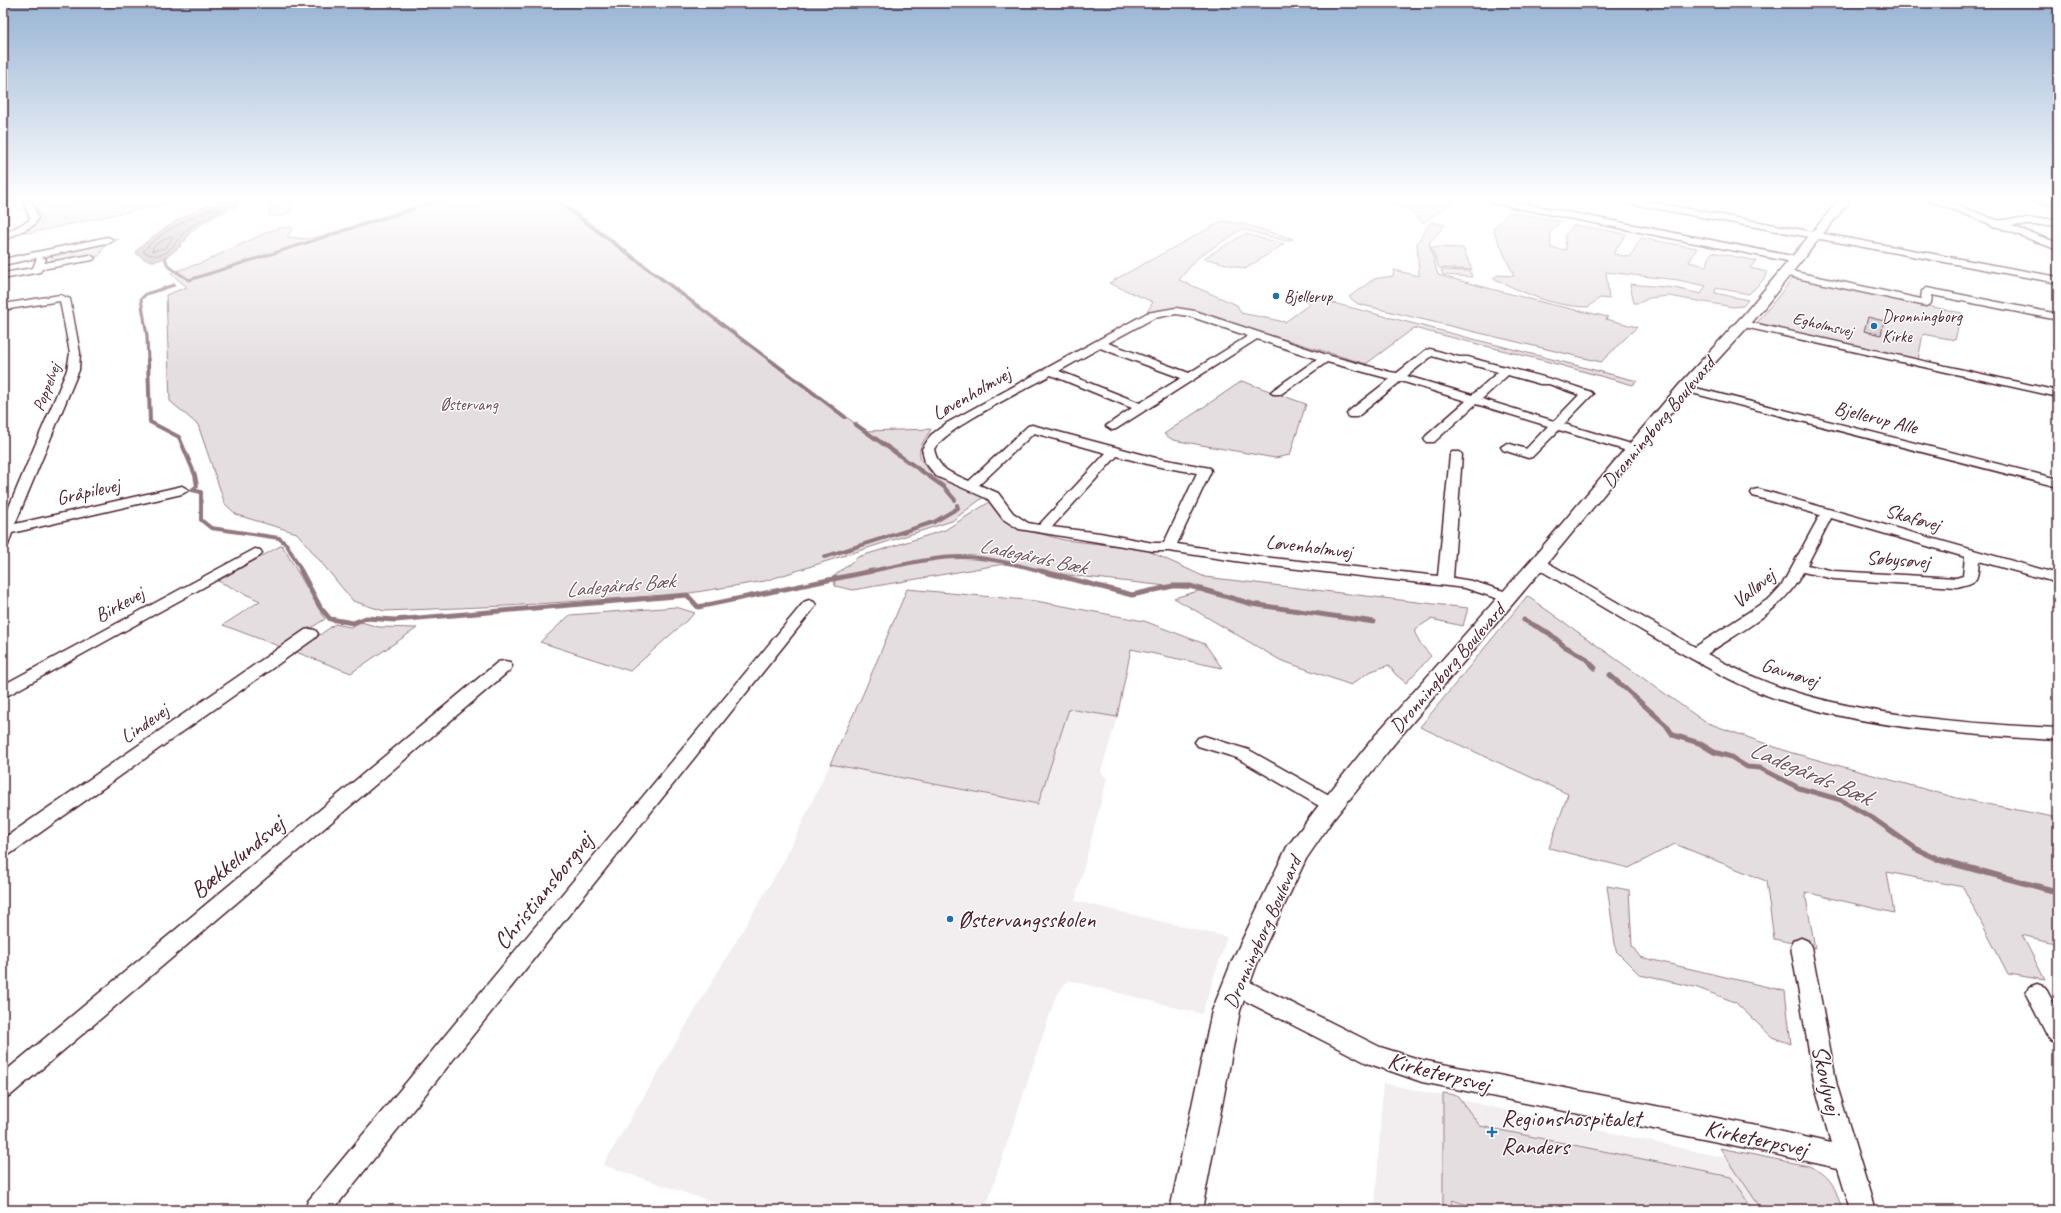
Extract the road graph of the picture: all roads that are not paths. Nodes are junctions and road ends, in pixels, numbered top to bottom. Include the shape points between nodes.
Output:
1 (29, 257) edge
2 (41, 257) edge
3 (1749, 257) edge
4 (1800, 257) edge
5 (1930, 257) edge
6 (90, 258) dead end
7 (3, 262) edge
8 (1792, 266) junction
9 (38, 267) junction
10 (3, 276) edge
11 (2058, 280) edge
12 (3, 307) edge
13 (2058, 317) edge
14 (1744, 324) junction
15 (1256, 335) junction
16 (1100, 344) junction
17 (1325, 358) junction
18 (1050, 371) junction
19 (1506, 371) junction
20 (1190, 376) junction
21 (1400, 377) junction
22 (1684, 388) junction
23 (1277, 392) dead end
24 (2058, 394) edge
25 (1476, 399) junction
26 (1141, 408) junction
27 (1352, 414) dead end
28 (1558, 424) junction
29 (1112, 426) dead end
30 (1430, 439) dead end
31 (1507, 447) dead end
32 (1634, 449) junction
33 (1113, 452) junction
34 (1456, 455) dead end
35 (2058, 483) edge
36 (971, 486) junction
37 (182, 490) dead end
38 (1758, 494) dead end
39 (1827, 514) junction
40 (1043, 530) junction
41 (4, 535) edge
42 (1169, 547) junction
43 (256, 554) dead end
44 (1972, 555) junction
45 (1538, 563) junction
46 (1799, 567) junction
47 (2058, 579) edge
48 (1445, 582) junction
49 (1508, 597) junction
50 (809, 605) dead end
51 (310, 634) dead end
52 (1696, 654) junction
53 (504, 666) dead end
54 (3, 692) edge
55 (2058, 734) edge
56 (1204, 742) dead end
57 (1332, 805) junction
58 (3, 849) edge
59 (1801, 947) dead end
60 (1235, 985) junction
61 (2037, 994) dead end
62 (2058, 1034) edge
63 (3, 1087) edge
64 (1846, 1158) junction
65 (317, 1210) edge
66 (1186, 1210) edge
67 (1863, 1210) edge

1 - 7 street
2 - 9 street
3 - 8 street
4 - 8 street, Dronningborg Boulevard
5 - 11 street
6 - 9 street
8 - 13 street via 1926,303 1927,291
8 - 14 street, Dronningborg Boulevard
9 - 10 street via 37,270
12 - 41 street, Poppelvej via 65,299 75,353 74,370
14 - 22 street, Dronningborg Boulevard
14 - 24 street, Egholmsvej
15 - 16 street, Løvenholmvej via 1191,313 1162,312 1151,315
15 - 17 street, Løvenholmvej
15 - 20 street
16 - 18 street, Løvenholmvej
16 - 20 street
17 - 21 street, Løvenholmvej
17 - 23 street
18 - 26 street
18 - 36 street, Løvenholmvej via 951,426 935,438 928,450 931,462 941,473
19 - 21 street via 1430,352
19 - 25 street
19 - 28 street via 1540,381 1550,381 1587,394
20 - 26 street
21 - 25 street, Løvenholmvej
21 - 27 street
22 - 32 street, Dronningborg Boulevard
22 - 35 street, Bjellerup Alle
25 - 28 street, Løvenholmvej
25 - 30 street
26 - 29 street
28 - 31 street via 1528,454
28 - 32 street, Løvenholmvej
32 - 45 street, Dronningborg Boulevard
33 - 36 street via 1032,429
33 - 40 street
33 - 42 street via 1205,471
34 - 48 street
36 - 40 street, Løvenholmvej via 993,496 1008,516 1024,526
37 - 41 street, Gråpilevej
38 - 39 street, Skaføvej
39 - 44 street, Skaføvej
39 - 46 street, Valløvej
40 - 42 street, Løvenholmvej via 1153,547
42 - 48 street, Løvenholmvej via 1262,561
43 - 54 street, Birkevej
44 - 46 street, Søbysøvej via 1970,579 1957,583 1834,575
44 - 47 street, Skaføvej
45 - 49 street, Dronningborg Boulevard
45 - 52 street, Gavnøvej
46 - 52 street, Valløvej via 1788,587 1775,600
48 - 49 street, Løvenholmvej via 1467,584
49 - 57 street, Dronningborg Boulevard via 1386,738
50 - 65 street, Christiansborgvej
51 - 58 street, Lindevej
52 - 55 street, Gavnøvej via 1758,686 1808,702 1938,725
53 - 63 street, Bækkelundsvej
56 - 57 street via 1243,754
57 - 60 street, Dronningborg Boulevard via 1296,854
59 - 64 street, Skovlyvej via 1826,1086
60 - 64 street, Kirketerpsvej via 1375,1056 1422,1071
60 - 66 street, Dronningborg Boulevard via 1224,1020
61 - 62 street
64 - 67 street, Skovlyvej

